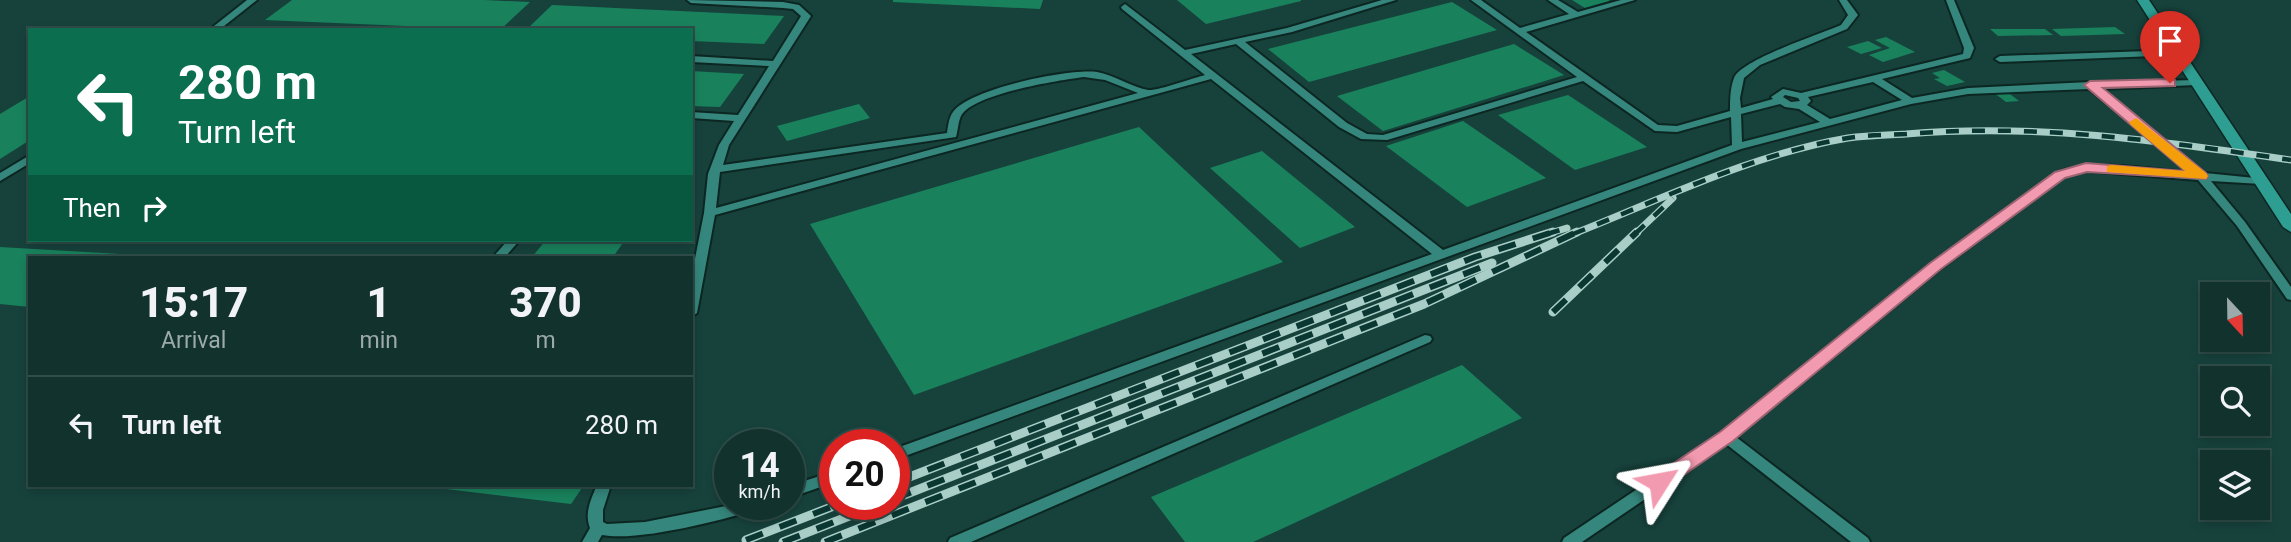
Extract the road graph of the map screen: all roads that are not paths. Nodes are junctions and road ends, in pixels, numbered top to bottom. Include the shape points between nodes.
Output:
1 (253, 0) edge
2 (691, 0) edge
3 (1392, 0) edge
4 (1475, 0) edge
5 (1552, 0) edge
6 (1631, 0) edge
7 (1843, 0) edge
8 (1950, 0) edge
9 (2143, 0) edge
10 (1125, 7) dead end
11 (1577, 15) junction
12 (216, 28) edge
13 (1520, 31) junction
14 (1239, 42) junction
15 (1183, 53) junction
16 (2178, 54) junction
17 (693, 59) edge
18 (2000, 59) dead end
19 (776, 64) junction
20 (1212, 76) junction
21 (1584, 78) junction
22 (1875, 79) junction
23 (2197, 82) junction
24 (2090, 85) junction
25 (1148, 94) junction
26 (1801, 101) junction
27 (1910, 101) junction
28 (1736, 114) junction
29 (693, 115) edge
30 (742, 118) junction
31 (1829, 122) junction
32 (1737, 148) junction
33 (28, 159) edge
34 (716, 169) junction
35 (2201, 176) junction
36 (0, 178) edge
37 (2261, 181) junction
38 (710, 213) junction
39 (2291, 227) edge
40 (512, 242) edge
41 (1440, 254) junction
42 (500, 256) edge
43 (2291, 296) edge
44 (693, 302) edge
45 (1425, 339) dead end
46 (1726, 437) junction
47 (910, 449) edge
48 (603, 487) edge
49 (714, 519) edge
50 (593, 536) edge
51 (957, 542) edge
52 (1570, 542) edge
53 (1862, 542) edge

1 - 12 lane
2 - 19 lane via 783,5 804,11 806,16
3 - 14 lane
4 - 13 lane
5 - 11 lane
6 - 11 lane
7 - 28 lane via 1853,15 1844,27 1739,77
8 - 22 lane via 1969,48 1967,56
9 - 16 street
10 - 15 lane
11 - 13 lane
13 - 21 lane
14 - 15 lane
14 - 21 lane via 1343,125 1364,136 1383,138
15 - 20 lane
16 - 18 lane
16 - 23 street
17 - 19 lane
19 - 30 lane
20 - 25 lane
20 - 41 lane
21 - 28 lane via 1655,128 1676,129
22 - 26 lane
22 - 27 lane
23 - 24 lane
23 - 37 street
24 - 27 lane via 1968,91
24 - 35 lane
25 - 34 lane via 1094,74 1064,76 1019,85 967,104 957,113 952,135
25 - 38 lane
26 - 28 lane via 1789,105 1779,100
26 - 31 lane
27 - 31 lane
28 - 32 lane
29 - 30 lane
30 - 34 lane via 724,145
31 - 32 lane
32 - 41 lane
33 - 36 lane
34 - 38 lane
35 - 37 lane
35 - 43 lane
35 - 46 lane via 2086,168 2060,175 1936,266
37 - 39 street
38 - 44 lane
40 - 42 lane
41 - 47 lane
45 - 51 lane
46 - 52 lane
46 - 53 lane
48 - 50 lane
49 - 50 lane via 639,541

